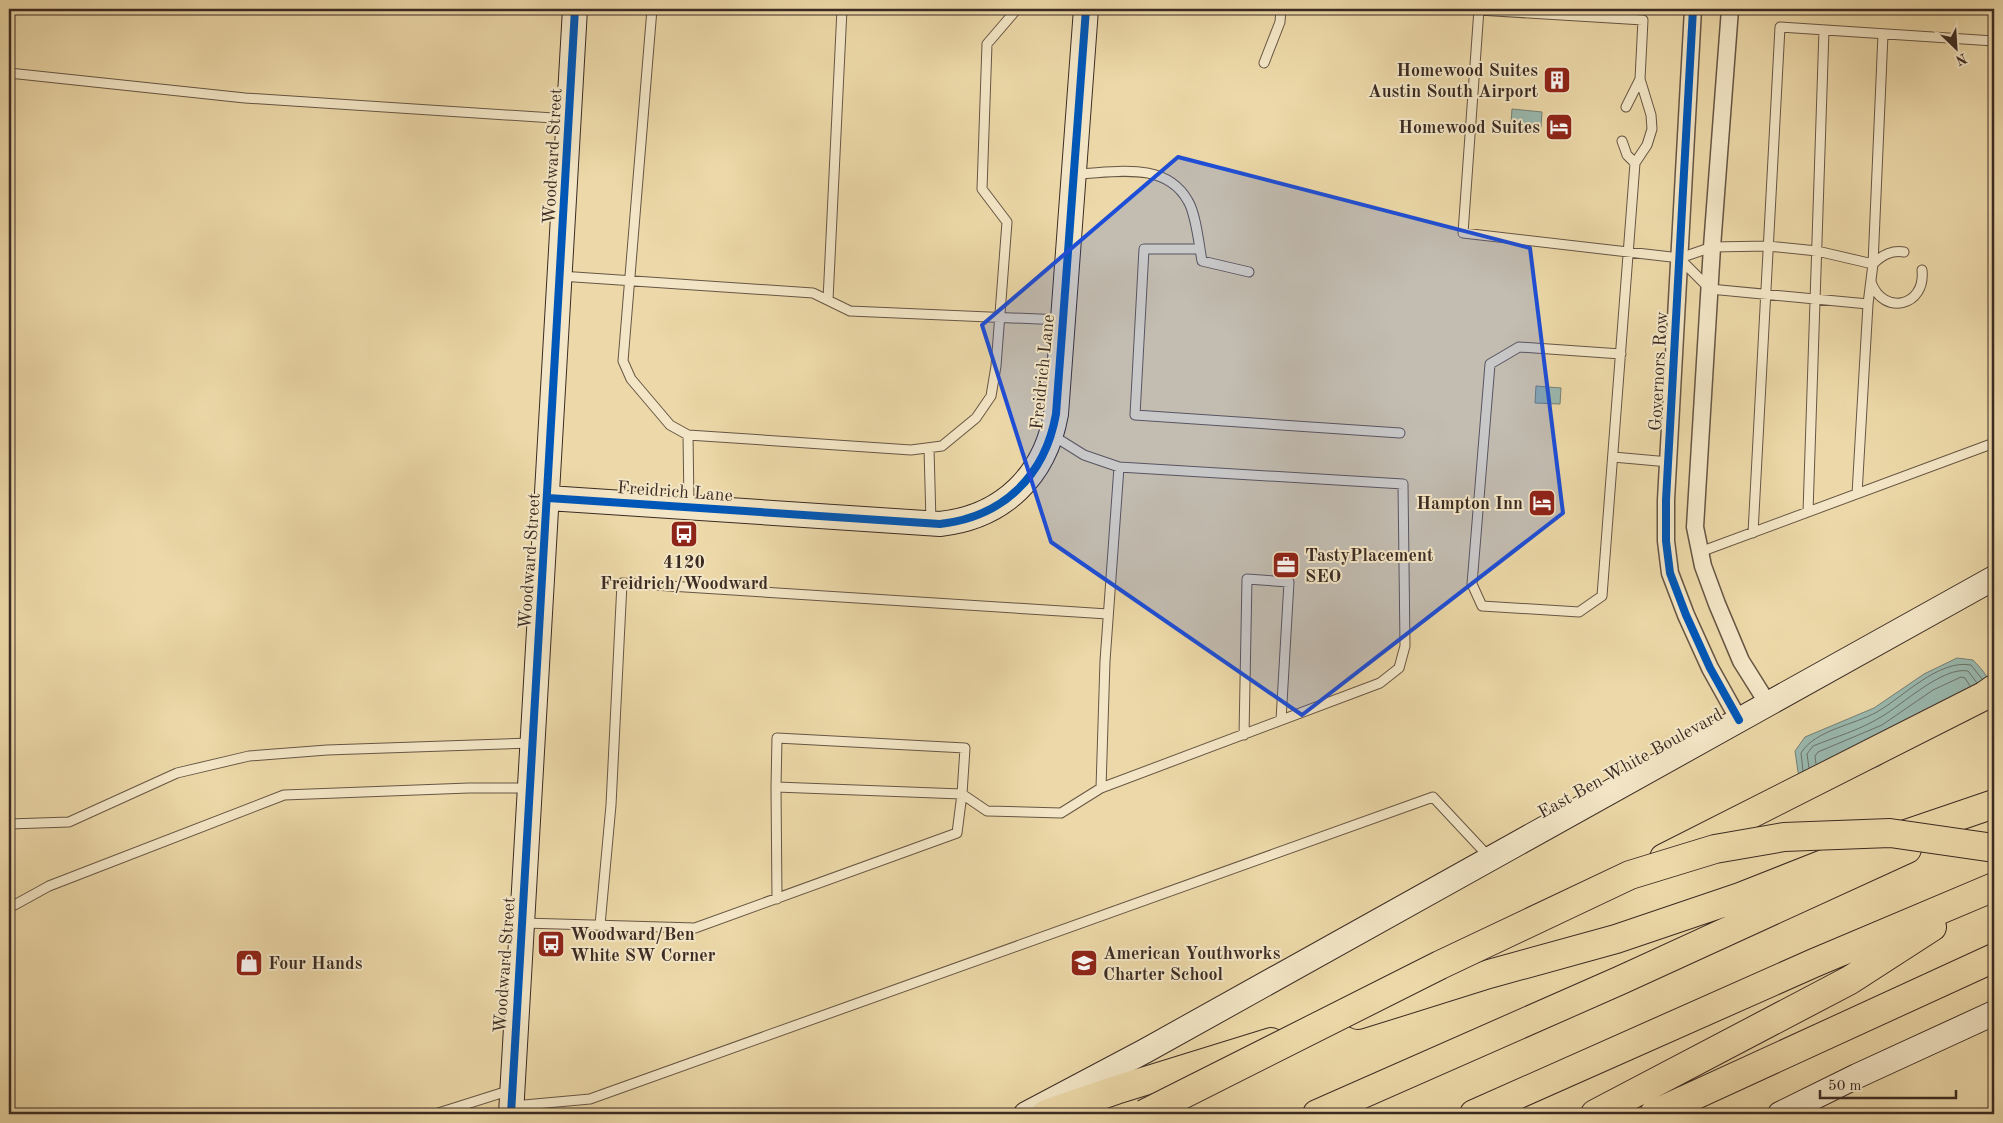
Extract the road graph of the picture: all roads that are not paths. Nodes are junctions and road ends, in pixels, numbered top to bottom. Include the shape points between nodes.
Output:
1 (575, 9) edge
2 (652, 9) edge
3 (842, 9) edge
4 (1017, 9) edge
5 (1086, 9) edge
6 (1281, 9) edge
7 (1415, 9) edge
8 (1424, 9) edge
9 (1479, 9) edge
10 (1693, 9) edge
11 (1730, 9) edge
12 (1824, 30) junction
13 (1884, 34) junction
14 (1994, 41) edge
15 (1264, 63) dead end
16 (9, 73) edge
17 (1640, 79) junction
18 (1626, 106) dead end
19 (569, 119) junction
20 (1622, 141) dead end
21 (1635, 163) junction
22 (1073, 174) junction
23 (1768, 246) junction
24 (1712, 247) junction
25 (1200, 249) junction
26 (1817, 251) junction
27 (1904, 252) dead end
28 (1628, 253) junction
29 (1680, 258) junction
30 (1872, 264) junction
31 (1922, 270) dead end
32 (1249, 272) dead end
33 (560, 276) junction
34 (631, 280) junction
35 (1871, 281) junction
36 (1710, 289) junction
37 (1766, 294) junction
38 (1815, 299) junction
39 (828, 300) junction
40 (1868, 304) junction
41 (999, 317) junction
42 (1063, 320) junction
43 (1621, 354) junction
44 (1400, 433) dead end
45 (1052, 435) junction
46 (688, 436) junction
47 (1994, 443) edge
48 (929, 448) junction
49 (1613, 457) junction
50 (1669, 462) junction
51 (1119, 467) junction
52 (1857, 494) junction
53 (548, 498) junction
54 (689, 508) junction
55 (1808, 512) junction
56 (931, 523) junction
57 (1753, 533) junction
58 (1700, 552) junction
59 (1994, 578) edge
60 (1108, 614) junction
61 (1994, 689) edge
62 (1768, 704) junction
63 (1281, 720) junction
64 (1739, 720) junction
65 (1244, 735) junction
66 (532, 742) junction
67 (776, 787) junction
68 (530, 788) junction
69 (1101, 788) junction
70 (962, 794) junction
71 (1994, 804) edge
72 (1994, 808) edge
73 (9, 824) edge
74 (1994, 848) edge
75 (1490, 858) junction
76 (1630, 876) junction
77 (1994, 887) edge
78 (777, 899) junction
79 (9, 908) edge
80 (521, 923) junction
81 (600, 925) junction
82 (1994, 958) edge
83 (1991, 1016) edge
84 (511, 1103) edge
85 (435, 1114) edge
86 (1026, 1114) edge
87 (1046, 1114) edge
88 (1144, 1114) edge
89 (1317, 1114) edge
90 (1474, 1114) edge
91 (1595, 1114) edge
92 (1654, 1114) edge
93 (1780, 1114) edge

1 - 19 street, Woodward Street
2 - 34 lane
3 - 39 lane
4 - 41 lane via 987,44 982,189 1007,222
5 - 22 street, Freidrich Lane
6 - 15 lane via 1280,22
7 - 8 lane
9 - 17 lane via 1643,20
9 - 28 lane via 1463,233
10 - 29 street, Governors Row
11 - 24 street
12 - 13 lane
12 - 23 lane via 1780,27
12 - 26 lane
13 - 14 lane
13 - 30 lane
16 - 19 lane via 245,98
17 - 18 lane
17 - 21 lane via 1652,129 1647,145
19 - 33 street, Woodward Street
20 - 21 lane via 1627,155
21 - 28 lane
22 - 25 lane via 1147,172 1165,177 1189,201
22 - 42 street, Freidrich Lane
23 - 24 lane
23 - 26 lane
23 - 37 lane
24 - 29 lane
24 - 36 street
25 - 32 lane via 1202,261
25 - 44 lane via 1144,249 1135,415
26 - 30 lane
26 - 38 lane
27 - 30 lane via 1887,253
28 - 29 lane
28 - 43 lane
29 - 36 lane
29 - 50 street, Governors Row
30 - 35 lane
31 - 35 lane via 1923,279 1917,294 1902,303 1886,301 1874,290
33 - 34 lane
33 - 53 street, Woodward Street
34 - 39 lane via 813,293
34 - 46 lane via 623,361 631,379 670,425
35 - 40 lane
36 - 37 lane
36 - 58 street via 1695,527
37 - 38 lane
37 - 57 lane
38 - 40 lane
38 - 55 lane
39 - 41 lane via 850,310
40 - 52 lane
41 - 42 lane
41 - 48 lane via 991,396 976,418 942,446
42 - 45 street, Freidrich Lane
43 - 49 lane
43 - 49 lane via 1519,347 1490,364 1472,584 1482,606 1579,612 1602,596
45 - 51 lane via 1084,455
45 - 56 street, Freidrich Lane via 1036,469 1016,492 993,509 966,520
46 - 48 lane via 910,450
46 - 54 lane
47 - 52 lane
48 - 56 lane
49 - 50 lane
50 - 64 street, Governors Row via 1666,541 1670,574 1710,668
51 - 60 lane
51 - 63 lane via 1402,484 1405,646 1399,668 1380,684
52 - 55 lane
53 - 54 street, Freidrich Lane
53 - 66 street, Woodward Street
54 - 56 street, Freidrich Lane
55 - 57 lane
57 - 58 lane
58 - 62 street via 1711,589 1741,661
59 - 62 street, East Ben White Boulevard
60 - 69 lane
60 - 81 lane via 622,584 611,805
61 - 76 highway, bridge
62 - 64 street, East Ben White Boulevard
63 - 65 lane
63 - 65 lane via 1289,582 1247,579
64 - 75 street, East Ben White Boulevard
65 - 69 lane
66 - 68 street, Woodward Street
66 - 73 lane via 249,756 178,773 70,822
67 - 70 lane
67 - 70 lane via 777,738 965,748
67 - 78 lane
68 - 79 lane via 284,795 49,886
68 - 80 street, Woodward Street
69 - 70 lane via 1060,812 987,811
70 - 78 lane via 957,833
71 - 87 highway via 1859,850 1740,897 1616,938 1208,1061
72 - 89 highway via 1818,891
74 - 76 highway, bridge via 1890,832 1784,837 1715,849
75 - 84 lane via 1433,797 590,1099
75 - 86 street, East Ben White Boulevard
76 - 88 highway, bridge via 1440,965
77 - 90 highway
77 - 91 highway via 1850,980
78 - 81 lane via 695,928
80 - 81 lane
80 - 84 street, Woodward Street
82 - 92 highway
83 - 93 street
84 - 85 lane

